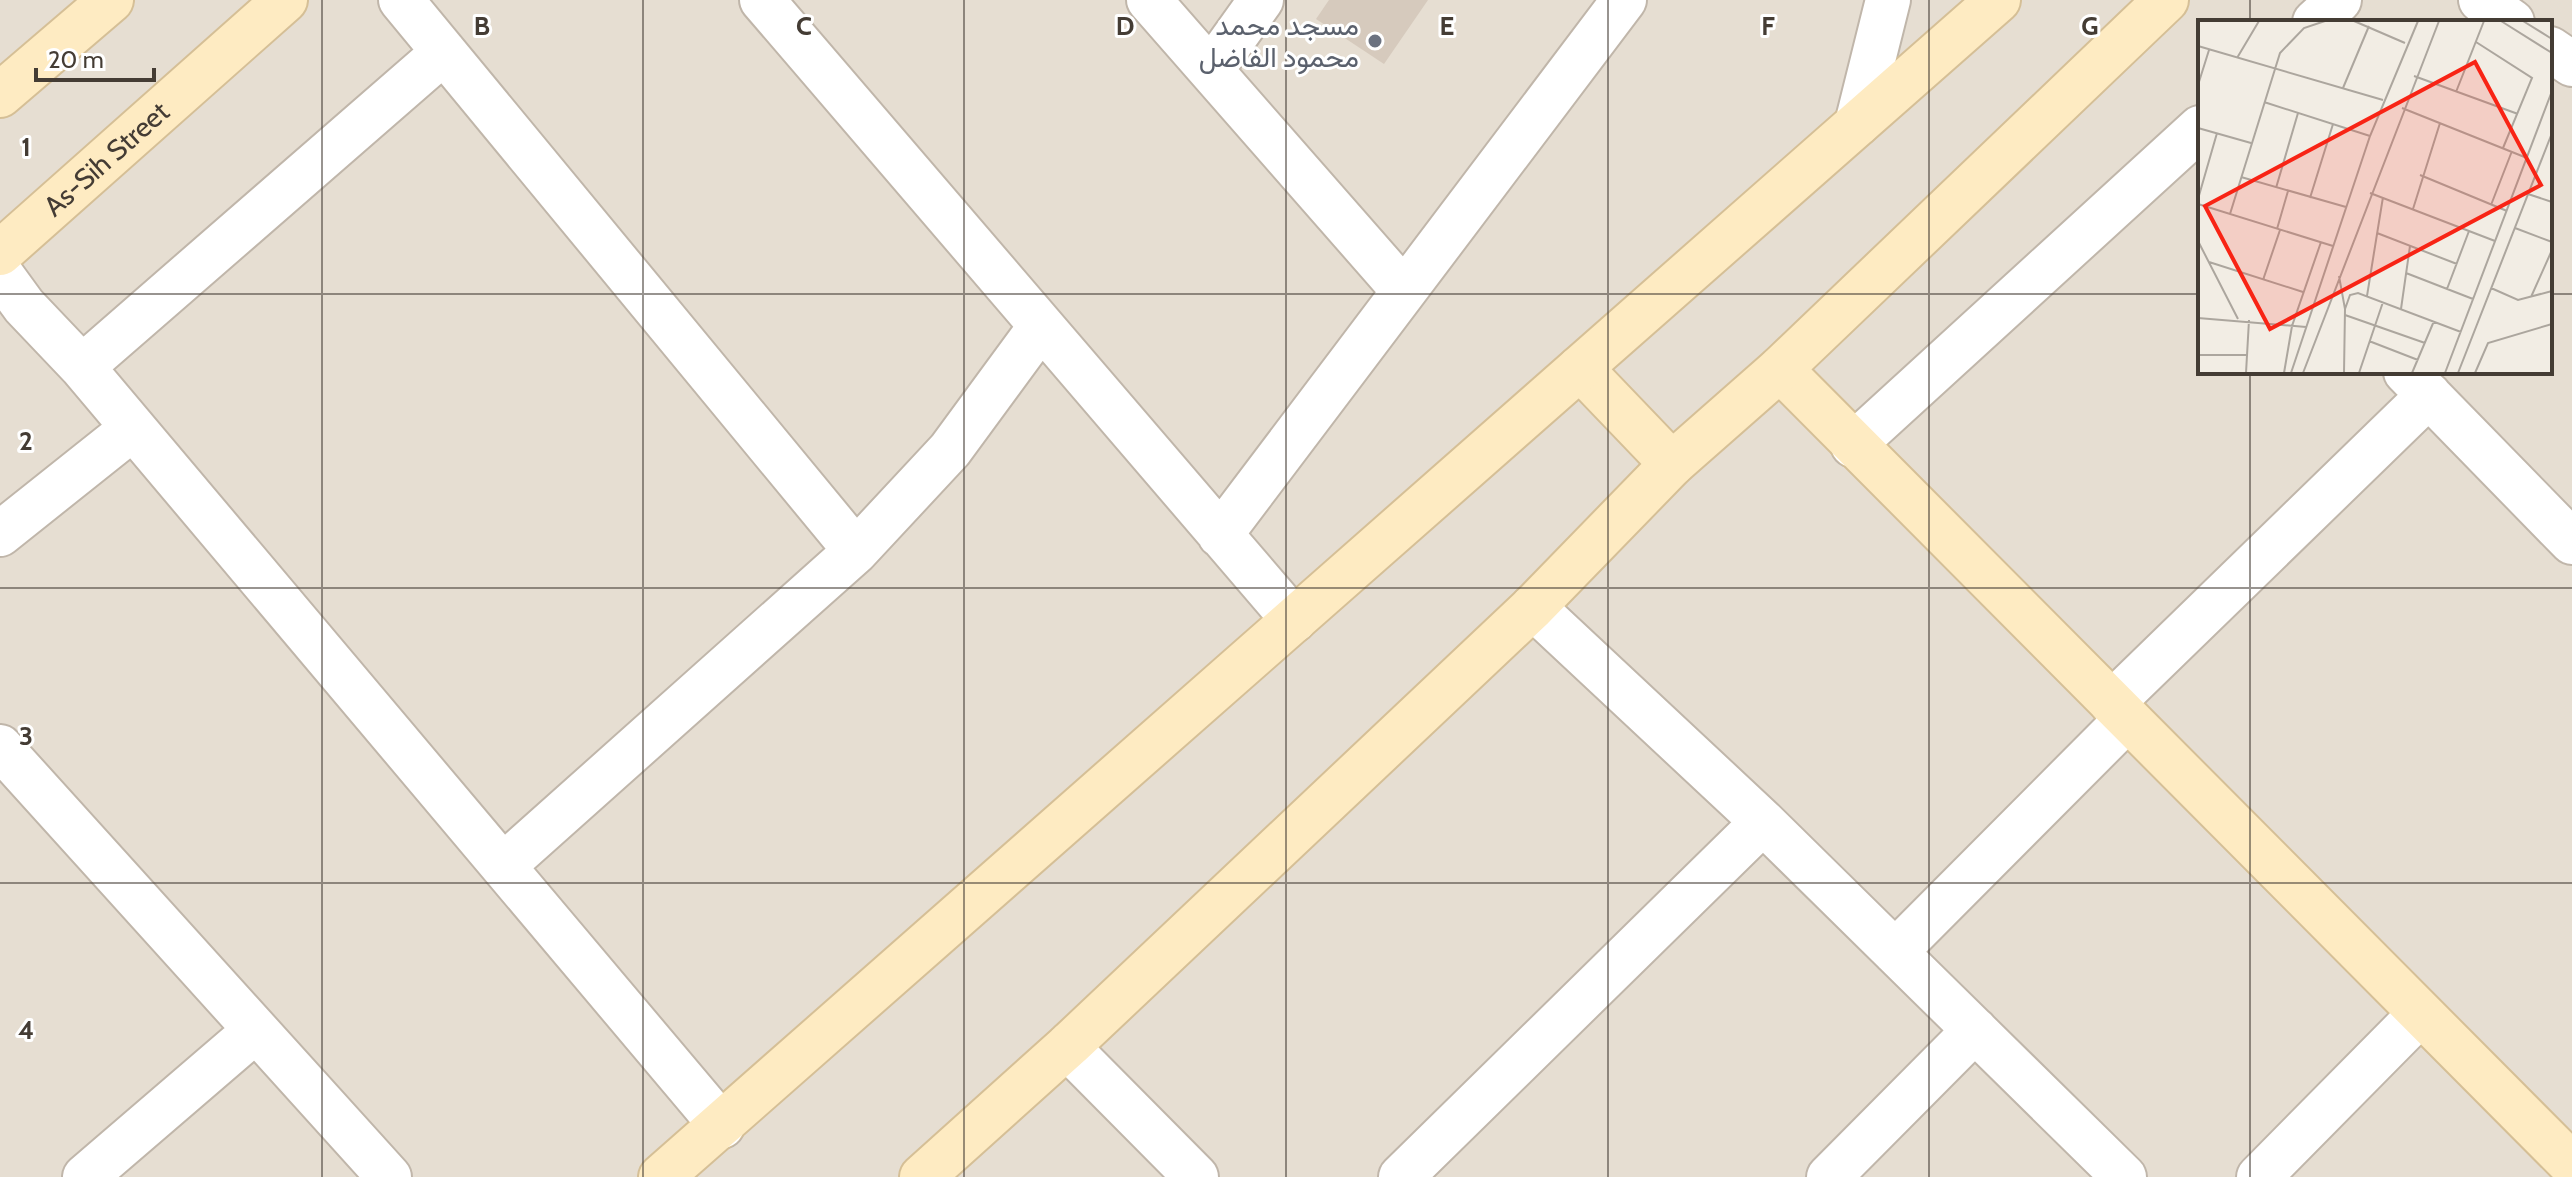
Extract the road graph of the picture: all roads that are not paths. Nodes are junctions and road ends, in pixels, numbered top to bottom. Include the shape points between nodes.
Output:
1 (111, 0) edge
2 (285, 0) edge
3 (401, 0) edge
4 (762, 0) edge
5 (1149, 0) edge
6 (1261, 0) edge
7 (1624, 0) edge
8 (1888, 0) edge
9 (1998, 0) edge
10 (2166, 0) edge
11 (2339, 0) edge
12 (2481, 0) edge
13 (2317, 20) edge
14 (2509, 20) edge
15 (2552, 50) edge
16 (444, 52) junction
17 (2572, 64) edge
18 (1211, 70) junction
19 (0, 95) edge
20 (1857, 124) junction
21 (2194, 144) edge
22 (0, 253) edge
23 (0, 273) edge
24 (1404, 291) junction
25 (1041, 326) junction
26 (82, 367) junction
27 (1580, 368) junction
28 (1780, 369) junction
29 (2418, 384) edge
30 (133, 428) junction
31 (1853, 445) junction
32 (1672, 464) junction
33 (0, 534) edge
34 (1220, 535) junction
35 (2572, 542) edge
36 (856, 551) junction
37 (1533, 607) junction
38 (1294, 620) junction
39 (2119, 711) junction
40 (0, 747) edge
41 (1763, 822) junction
42 (503, 866) junction
43 (1895, 952) junction
44 (2420, 1014) junction
45 (256, 1030) junction
46 (1975, 1030) junction
47 (1070, 1044) junction
48 (722, 1126) junction
49 (2572, 1165) edge
50 (85, 1177) edge
51 (389, 1177) edge
52 (661, 1177) edge
53 (922, 1177) edge
54 (1196, 1177) edge
55 (1401, 1177) edge
56 (1829, 1177) edge
57 (2124, 1177) edge
58 (2259, 1177) edge

1 - 19 street
2 - 22 street, As-Sih Street
3 - 16 street
4 - 25 street
5 - 18 street
6 - 18 street
7 - 24 street
8 - 20 street
9 - 20 street
10 - 28 street
11 - 13 street
12 - 14 street
15 - 17 street
16 - 26 street
16 - 36 street
18 - 24 street
20 - 27 street
21 - 31 street
23 - 26 street
24 - 34 street
25 - 34 street
25 - 36 street via 950,450
26 - 30 street
27 - 32 street
27 - 38 street
28 - 31 street
28 - 32 street
29 - 35 street
29 - 39 street
30 - 33 street
30 - 42 street
31 - 39 street
32 - 37 street
34 - 38 street
36 - 42 street
37 - 41 street
37 - 47 street
38 - 48 street
39 - 43 street
39 - 44 street
40 - 45 street
41 - 43 street
41 - 55 street
42 - 48 street
43 - 46 street
44 - 49 street
44 - 58 street
45 - 50 street
45 - 51 street
46 - 56 street
46 - 57 street
47 - 53 street
47 - 54 street
48 - 52 street

